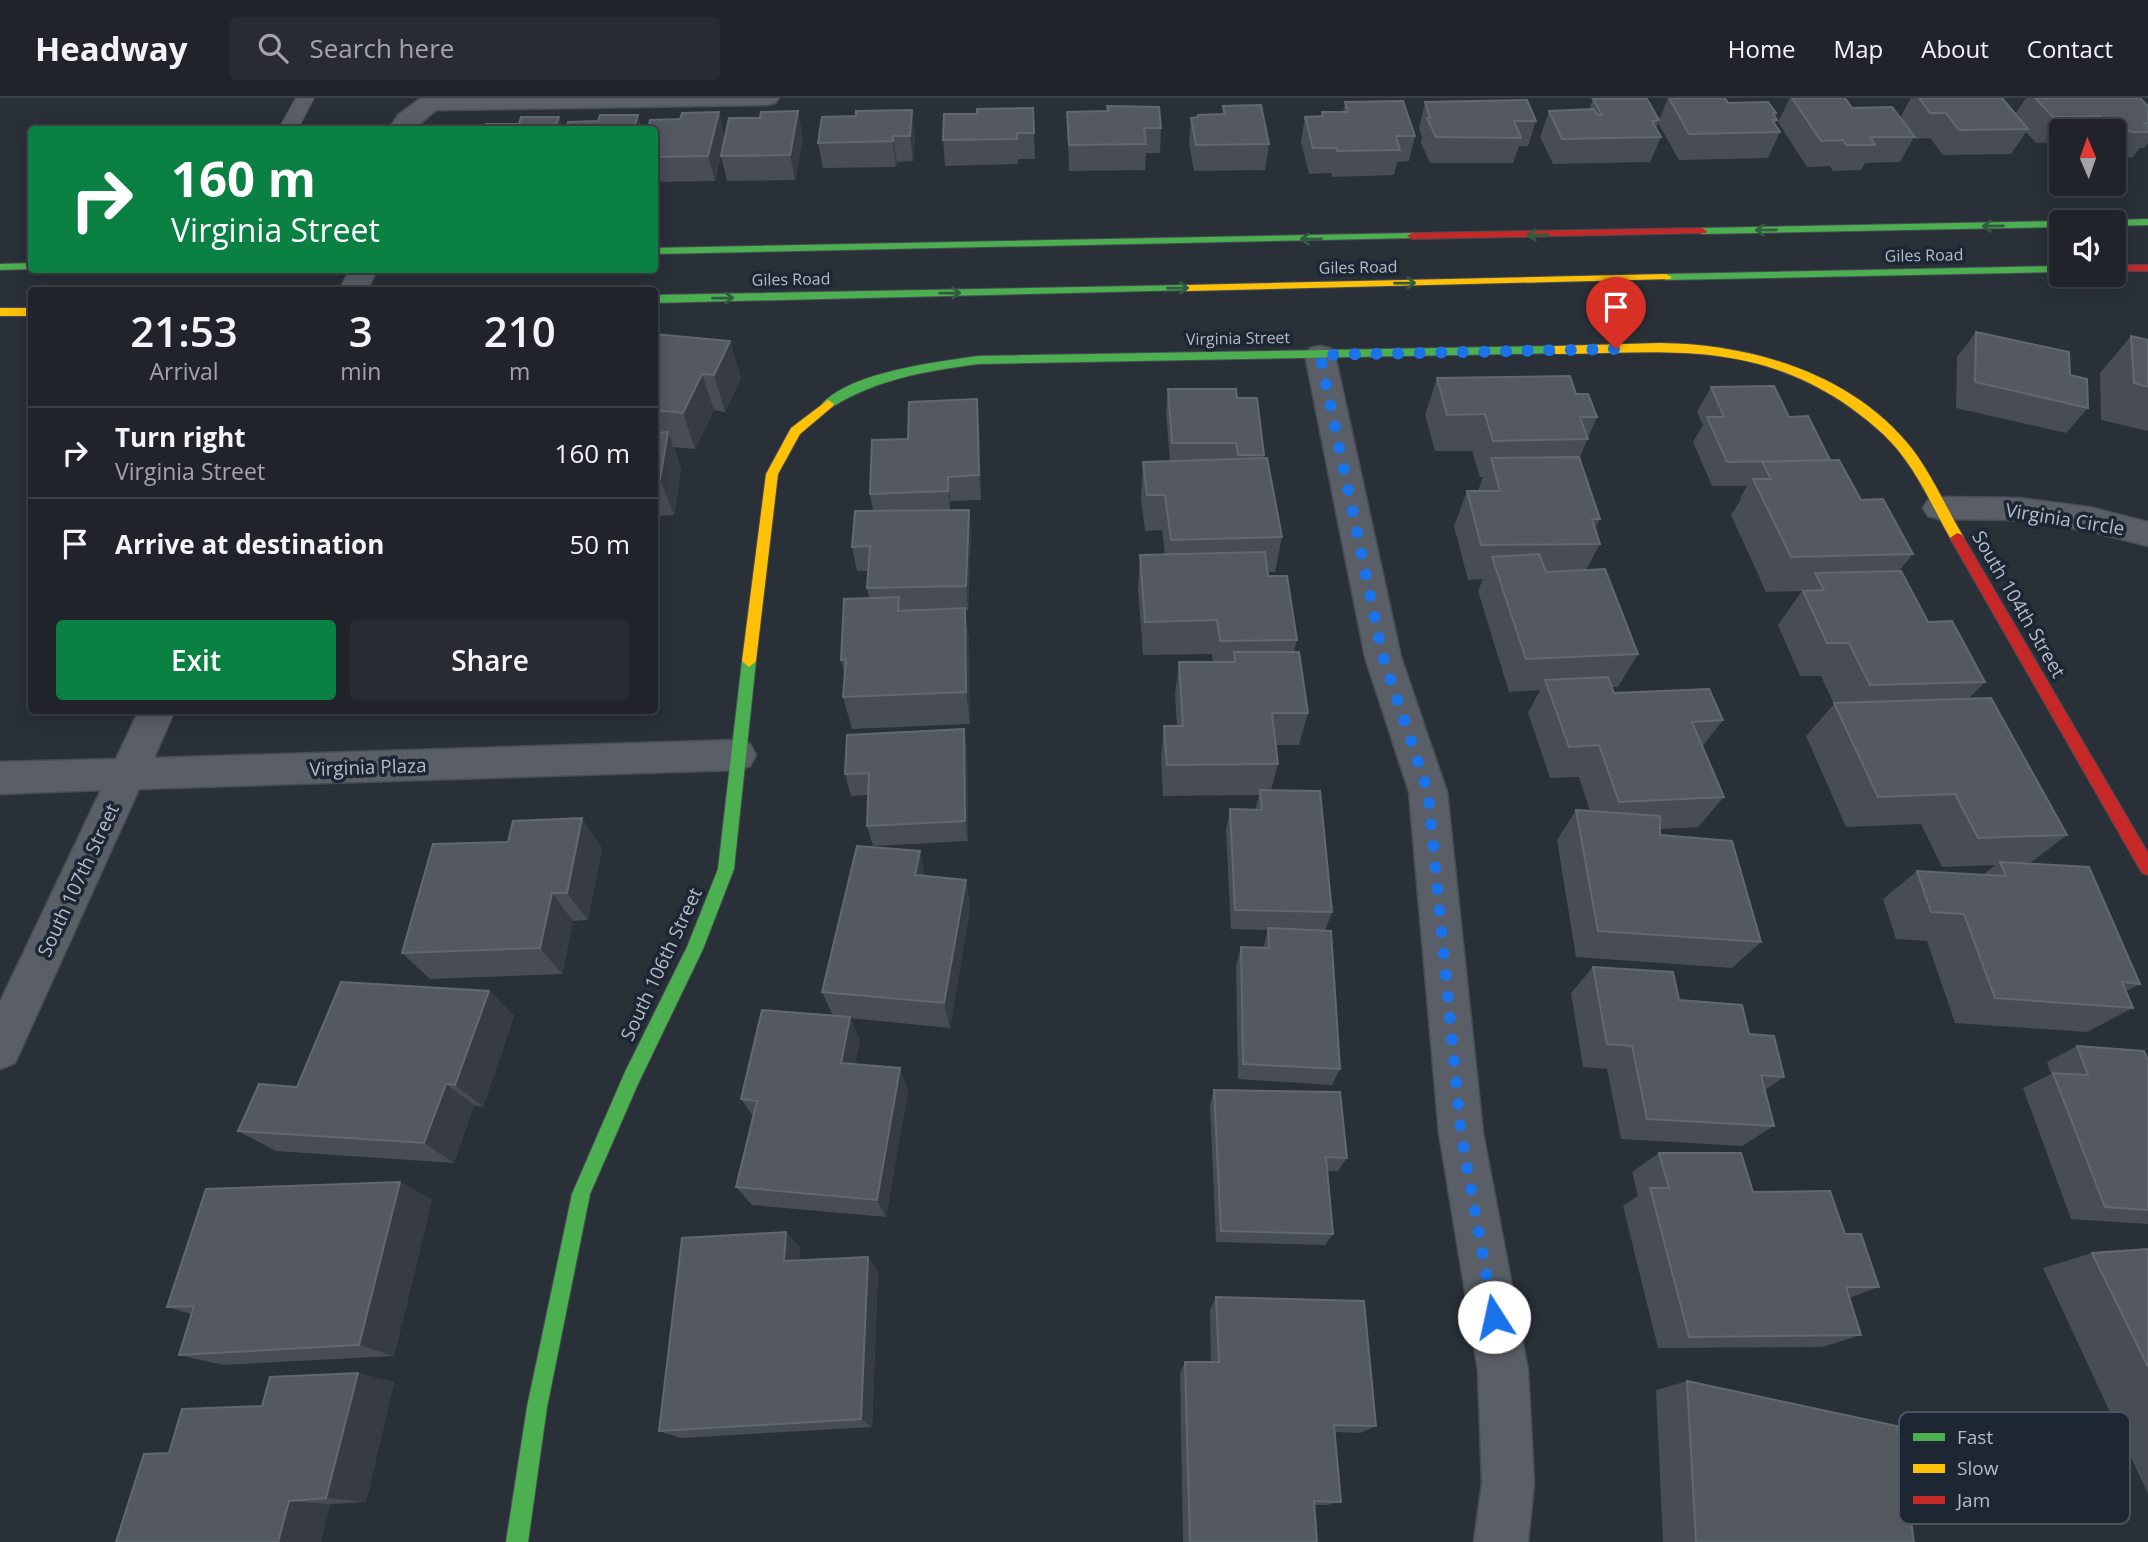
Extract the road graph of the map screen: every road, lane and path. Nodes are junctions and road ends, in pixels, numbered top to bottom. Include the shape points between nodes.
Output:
1 (305, 98) edge
2 (767, 98) edge
3 (431, 101) edge
4 (454, 123) dead end
5 (289, 126) edge
6 (402, 126) edge
7 (2148, 222) edge
8 (2126, 223) edge
9 (2049, 224) edge
10 (658, 251) edge
11 (28, 266) edge
12 (0, 267) edge
13 (2126, 268) edge
14 (2148, 268) edge
15 (2049, 270) edge
16 (658, 299) edge
17 (0, 312) edge
18 (28, 312) edge
19 (1320, 355) junction
20 (1827, 384) joint
21 (822, 408) joint
22 (1939, 508) junction
23 (2148, 534) edge
24 (155, 714) edge
25 (737, 755) junction
26 (128, 774) junction
27 (0, 778) edge
28 (2148, 868) edge
29 (0, 1049) edge
30 (517, 1542) edge
31 (1501, 1542) edge

1 - 5 lane
2 - 3 street
3 - 4 street
3 - 6 street
7 - 8 main road
9 -> 10 main road, Giles Road
11 - 12 main road
13 - 14 main road
16 -> 15 main road, Giles Road
17 - 18 main road
19 - 20 main road, Virginia Street via 1696,348 1748,357
19 - 21 main road, Virginia Street via 978,360 921,367 872,381
19 - 31 street via 1383,657 1428,792 1461,1133 1503,1370 1508,1483
20 - 22 main road, South 104th Street via 1878,421 1904,448
21 - 25 main road, South 106th Street via 794,433 772,474
22 - 23 street, Virginia Circle via 2018,509 2089,519
22 - 28 main road, South 104th Street
24 - 26 street, South 107th Street
25 - 26 street, Virginia Plaza
25 - 30 main road, South 106th Street via 726,869 695,949 631,1078 581,1194 537,1407
26 - 27 street, Virginia Plaza
26 - 29 street, South 107th Street

